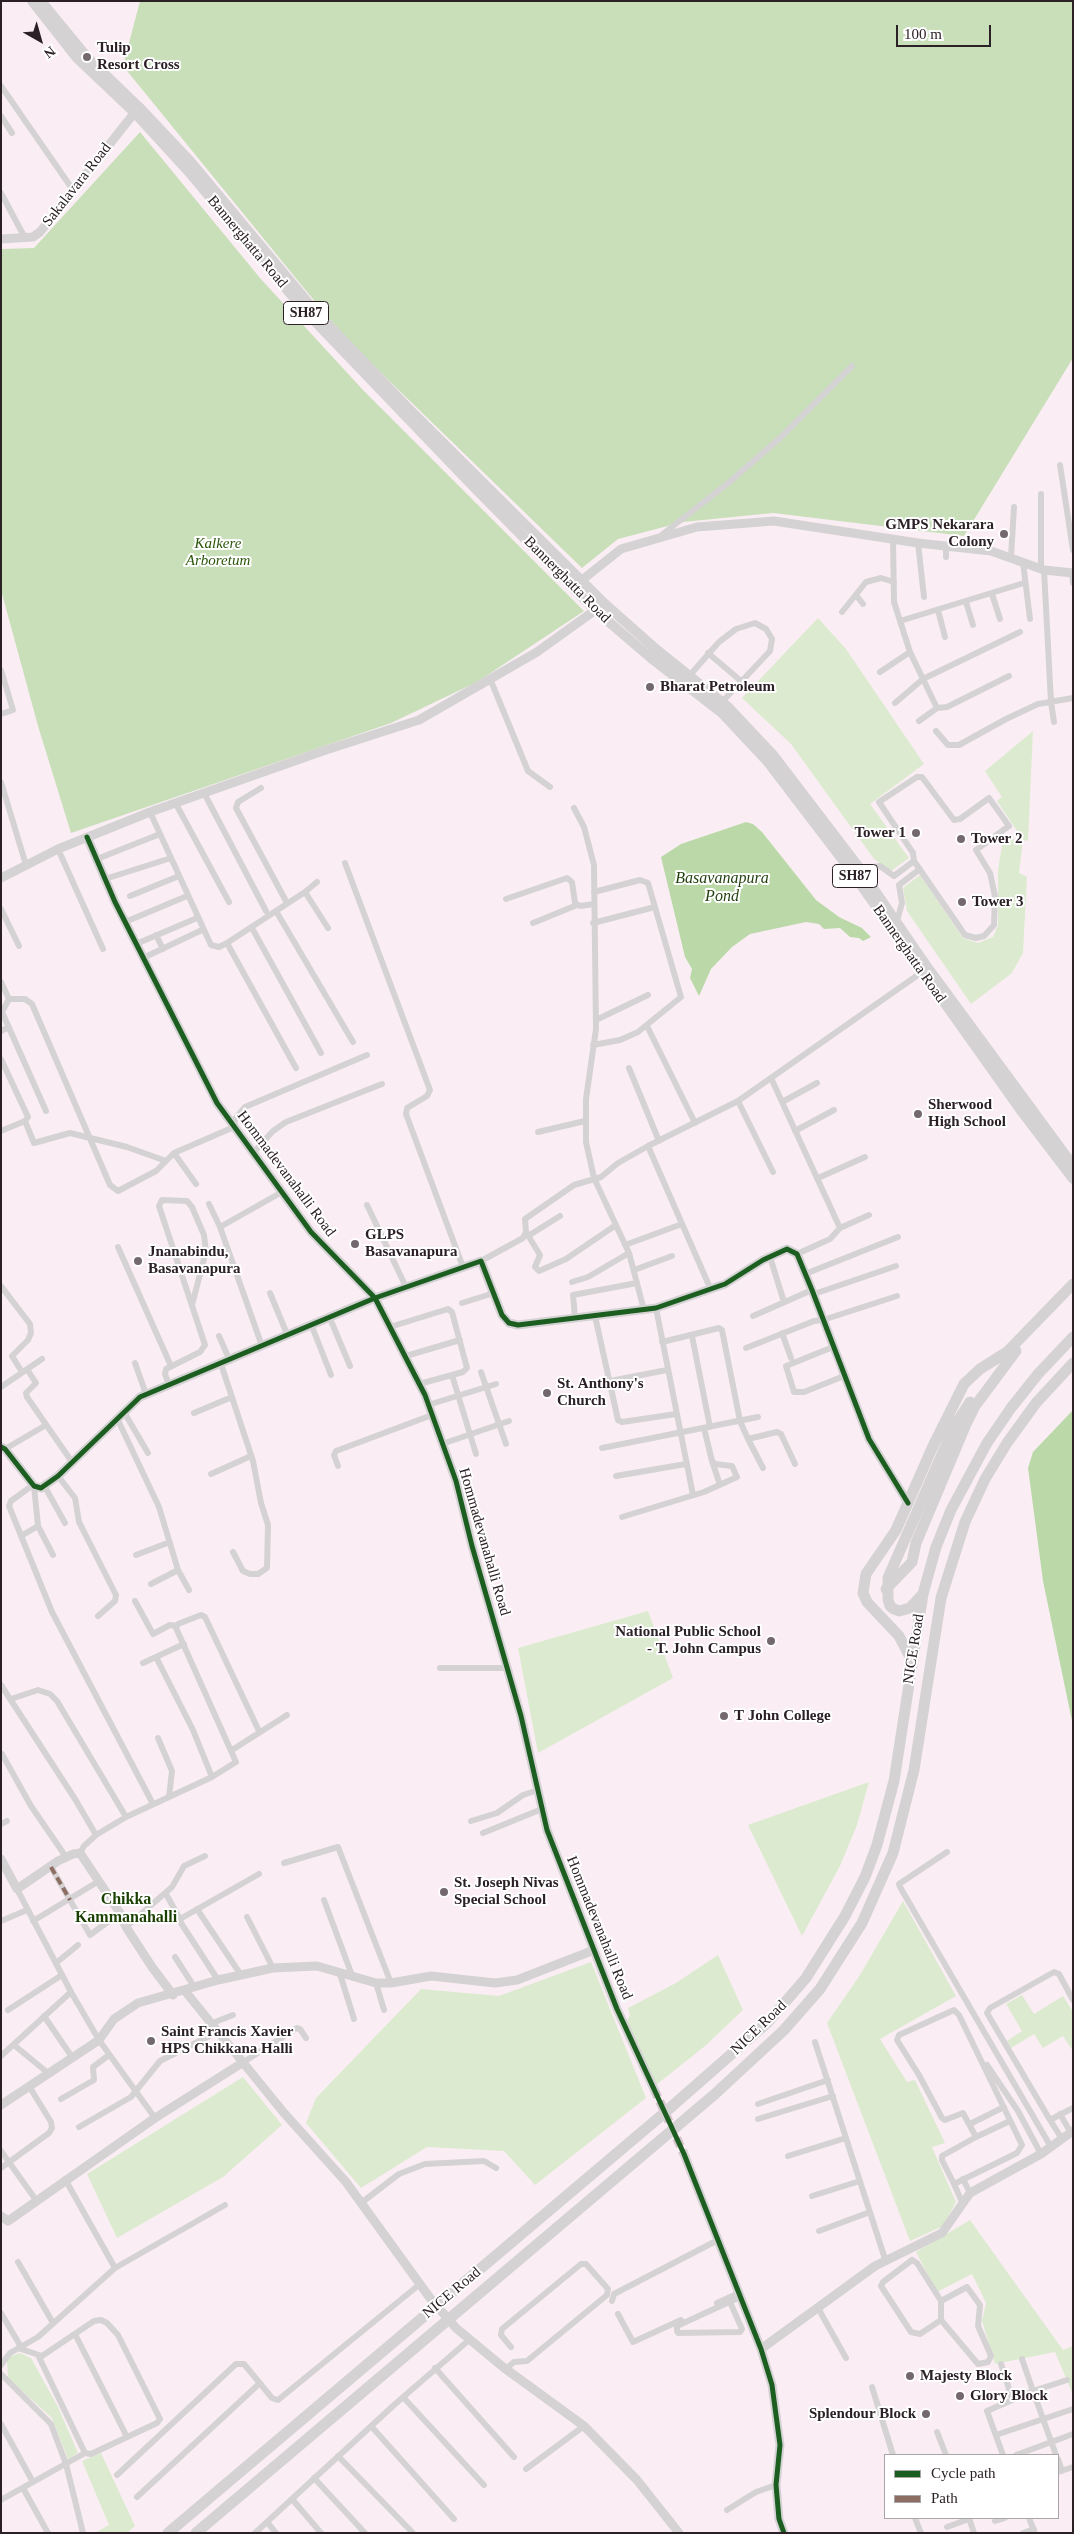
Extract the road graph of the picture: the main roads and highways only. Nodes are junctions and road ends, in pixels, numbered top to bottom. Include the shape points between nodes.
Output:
1 (32, 1) edge
2 (41, 1) edge
3 (137, 110) junction
4 (577, 584) junction
5 (773, 761) junction
6 (925, 970) junction
7 (1073, 1164) edge
8 (1073, 1179) edge
9 (1073, 1284) edge
10 (1073, 1296) edge
11 (1073, 1338) edge
12 (1009, 1354) junction
13 (1073, 1363) edge
14 (923, 1594) junction
15 (912, 1661) junction
16 (168, 2533) edge
17 (196, 2533) edge

1 - 3 main road, Bannerghatta Road / SH87 via 76,57
2 - 3 main road, Bannerghatta Road / SH87
3 - 4 main road, Bannerghatta Road / SH87 via 190,161 315,311
4 - 5 main road, Bannerghatta Road / SH87 via 596,610 722,713
4 - 5 main road, Bannerghatta Road / SH87 via 722,702
5 - 6 main road, Bannerghatta Road / SH87
5 - 6 main road, Bannerghatta Road / SH87 via 860,869 897,921
6 - 7 main road, Bannerghatta Road / SH87
6 - 8 main road, Bannerghatta Road / SH87 via 1022,1112
9 - 12 highway
10 - 12 highway
11 - 14 highway, NICE Road via 1038,1374 987,1443 951,1510 936,1547
12 - 14 highway via 962,1431 916,1543 912,1562 886,1589 890,1606 899,1611 910,1608
12 - 15 highway via 980,1369 964,1384 932,1446 896,1530 866,1574 863,1593 867,1602 900,1636
13 - 17 highway, NICE Road via 1036,1403 1007,1443 985,1479 965,1522 941,1598 914,1770 886,1874 849,1947 820,1989 760,2054
14 - 15 highway, NICE Road
15 - 16 highway, NICE Road via 894,1781 877,1845 846,1916 806,1978 768,2022 739,2049

